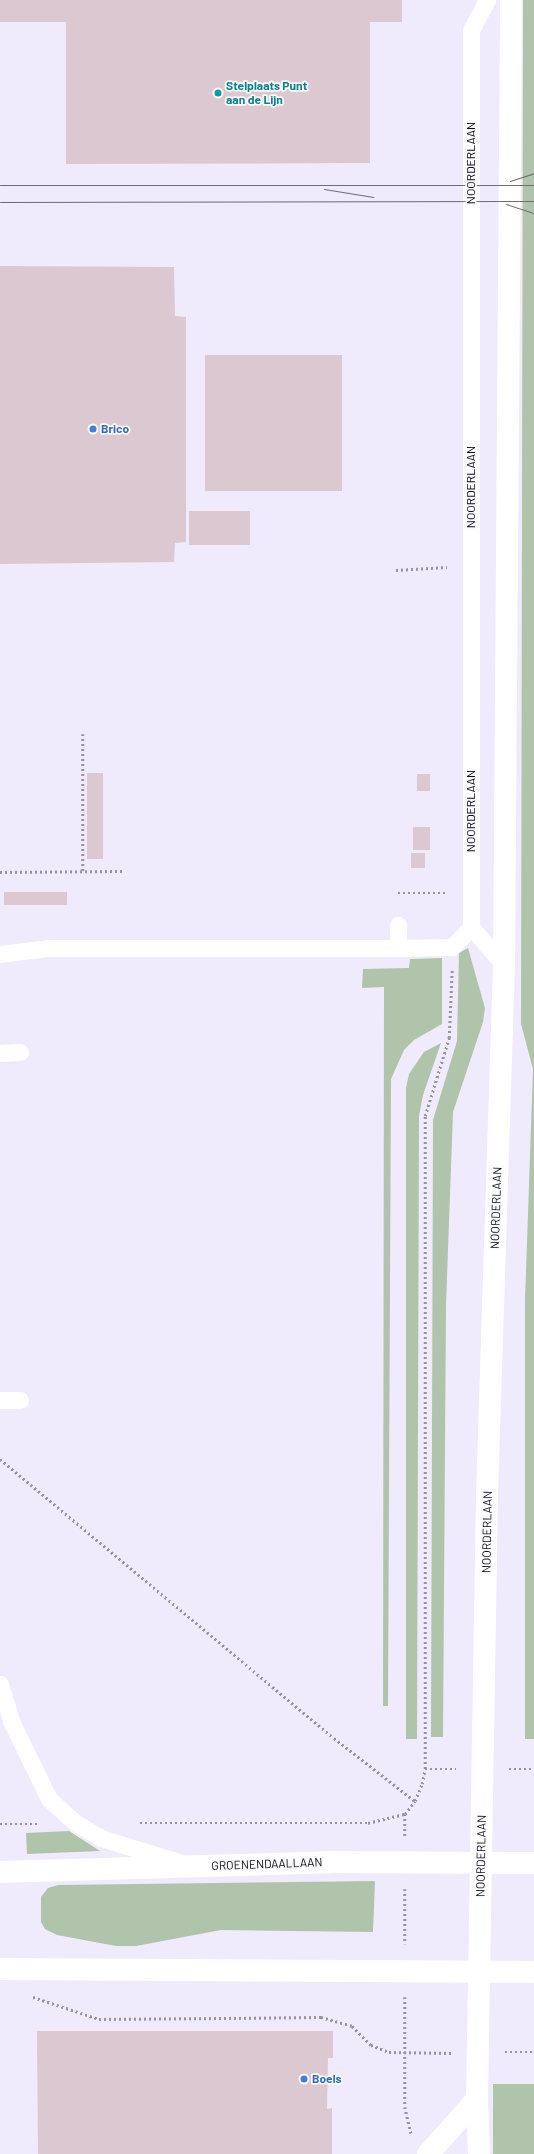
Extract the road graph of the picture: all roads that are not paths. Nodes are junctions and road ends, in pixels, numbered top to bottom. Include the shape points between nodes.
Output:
1 (487, 0) edge
2 (511, 0) edge
3 (398, 925) dead end
4 (471, 927) junction
5 (398, 948) junction
6 (0, 954) edge
7 (504, 964) junction
8 (20, 1052) dead end
9 (0, 1053) edge
10 (0, 1400) edge
11 (20, 1400) dead end
12 (0, 1684) edge
13 (481, 1863) junction
14 (534, 1863) edge
15 (191, 1866) junction
16 (0, 1872) edge
17 (0, 1969) edge
18 (479, 1972) junction
19 (534, 1972) edge
20 (477, 2099) junction
21 (429, 2154) edge
22 (479, 2154) edge

1 - 4 lane, NOORDERLAAN via 471,30
2 - 7 main road, NOORDERLAAN
3 - 5 lane
4 - 5 lane via 452,947
4 - 7 lane
5 - 6 lane via 48,948
7 - 13 main road, NOORDERLAAN via 488,1486
8 - 9 lane
10 - 11 lane
12 - 15 lane via 10,1721 49,1799 76,1823 101,1838
13 - 14 main road, GROENENDAALLAAN
13 - 15 main road, GROENENDAALLAAN
13 - 18 main road, NOORDERLAAN
15 - 16 main road, GROENENDAALLAAN
17 - 18 main road
18 - 19 main road
18 - 20 main road, NOORDERLAAN
20 - 21 main road
20 - 22 main road, NOORDERLAAN

